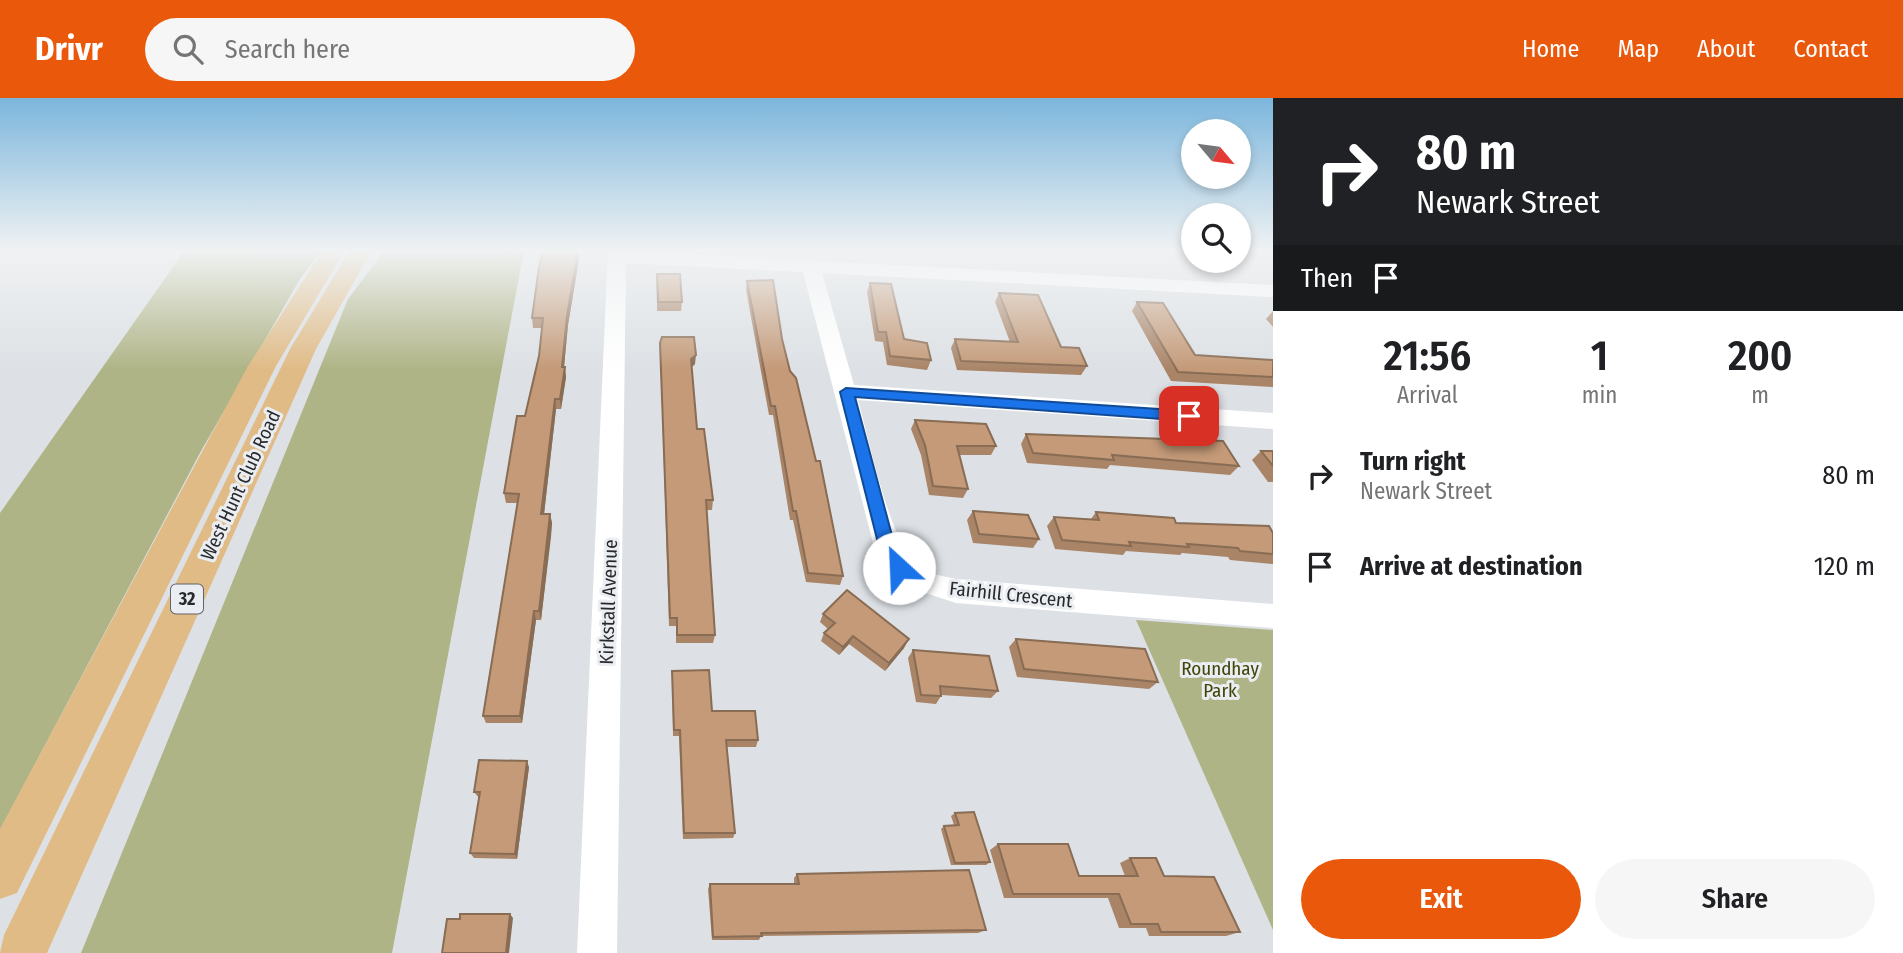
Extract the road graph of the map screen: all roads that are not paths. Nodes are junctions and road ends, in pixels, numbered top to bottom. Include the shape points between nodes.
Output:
1 (309, 290) edge
2 (338, 290) edge
3 (616, 290) edge
4 (817, 290) edge
5 (1252, 290) edge
6 (1273, 291) edge
7 (846, 392) junction
8 (1273, 421) edge
9 (1273, 616) edge
10 (0, 876) edge
11 (22, 953) edge
12 (597, 953) edge

1 - 10 main road, West Hunt Club Road / 32 via 262,366
2 - 11 main road, West Hunt Club Road / 32 via 303,349
3 - 12 street, Kirkstall Avenue
4 - 7 street, Fairhill Crescent
5 - 6 street
7 - 8 street
7 - 9 street, Fairhill Crescent via 886,543 899,568 922,583 956,591

